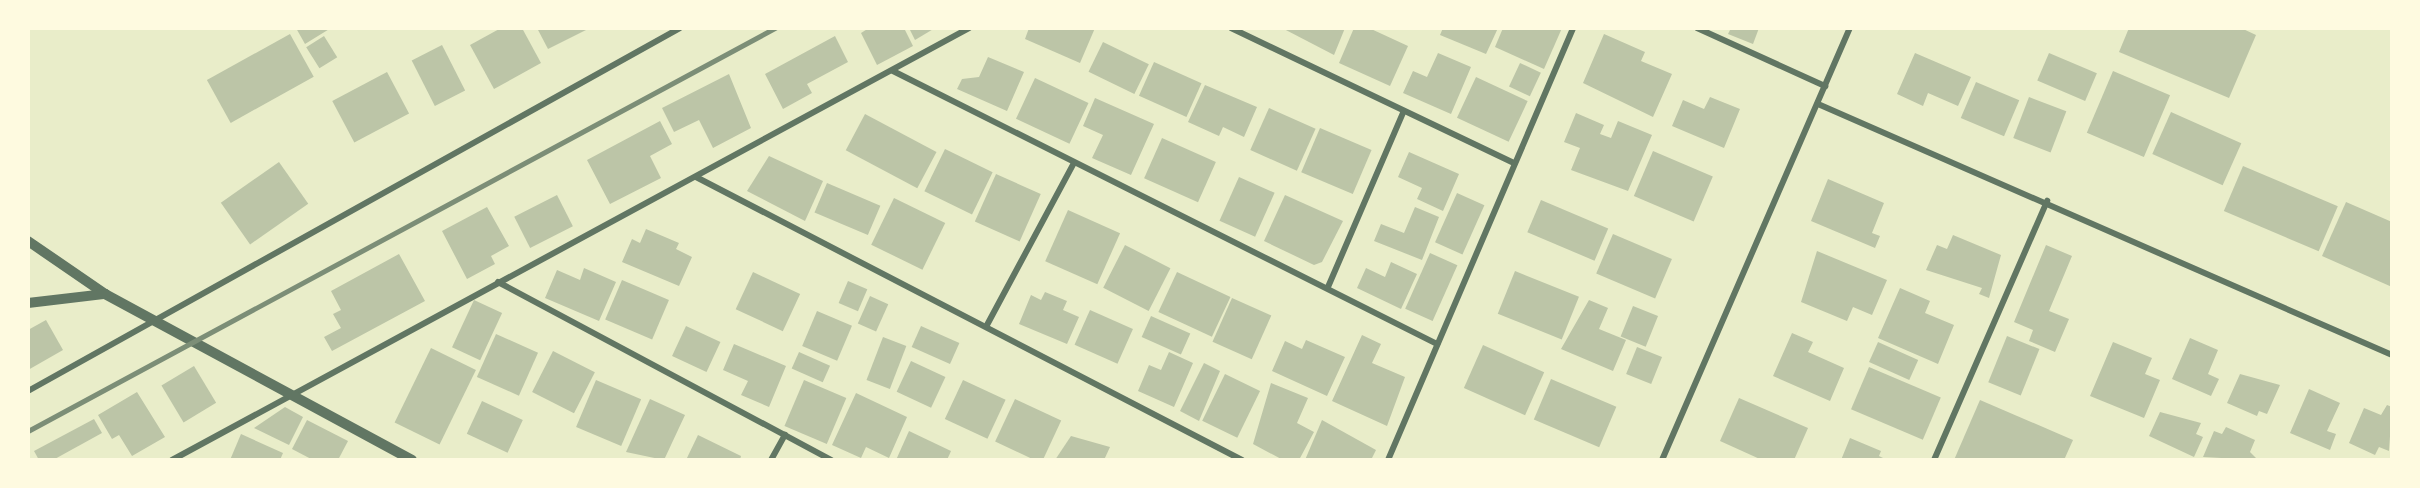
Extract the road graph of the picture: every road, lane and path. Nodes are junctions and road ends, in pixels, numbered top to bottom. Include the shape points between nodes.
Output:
1 (680, 28) edge
2 (969, 28) edge
3 (1231, 28) edge
4 (1573, 28) edge
5 (1697, 28) edge
6 (1850, 28) edge
7 (671, 31) edge
8 (893, 71) junction
9 (1825, 86) junction
10 (1818, 104) junction
11 (1403, 113) junction
12 (1074, 163) junction
13 (1514, 163) junction
14 (696, 177) junction
15 (2047, 201) junction
16 (28, 241) edge
17 (498, 282) junction
18 (1328, 287) junction
19 (105, 294) junction
20 (28, 303) edge
21 (155, 320) junction
22 (987, 325) junction
23 (1437, 344) junction
24 (2391, 355) edge
25 (28, 391) edge
26 (290, 394) junction
27 (785, 435) junction
28 (172, 459) edge
29 (412, 459) edge
30 (771, 459) edge
31 (832, 459) edge
32 (1242, 459) edge
33 (1388, 459) edge
34 (1662, 459) edge
35 (1934, 459) edge

1 - 7 street
2 - 8 street
3 - 11 street
4 - 13 street
5 - 9 street
6 - 9 street
7 - 21 street
8 - 12 street
8 - 14 street
9 - 10 street
10 - 15 street
10 - 34 street
11 - 13 street
11 - 18 street
12 - 18 street
12 - 22 street
13 - 23 street
14 - 17 street
14 - 22 street
15 - 24 street
15 - 35 street
16 - 19 street
17 - 26 street
17 - 27 street
18 - 23 street
19 - 20 street
19 - 21 street
21 - 25 street
21 - 26 street
22 - 32 street
23 - 33 street
26 - 28 street
26 - 29 street
27 - 30 street
27 - 31 street

